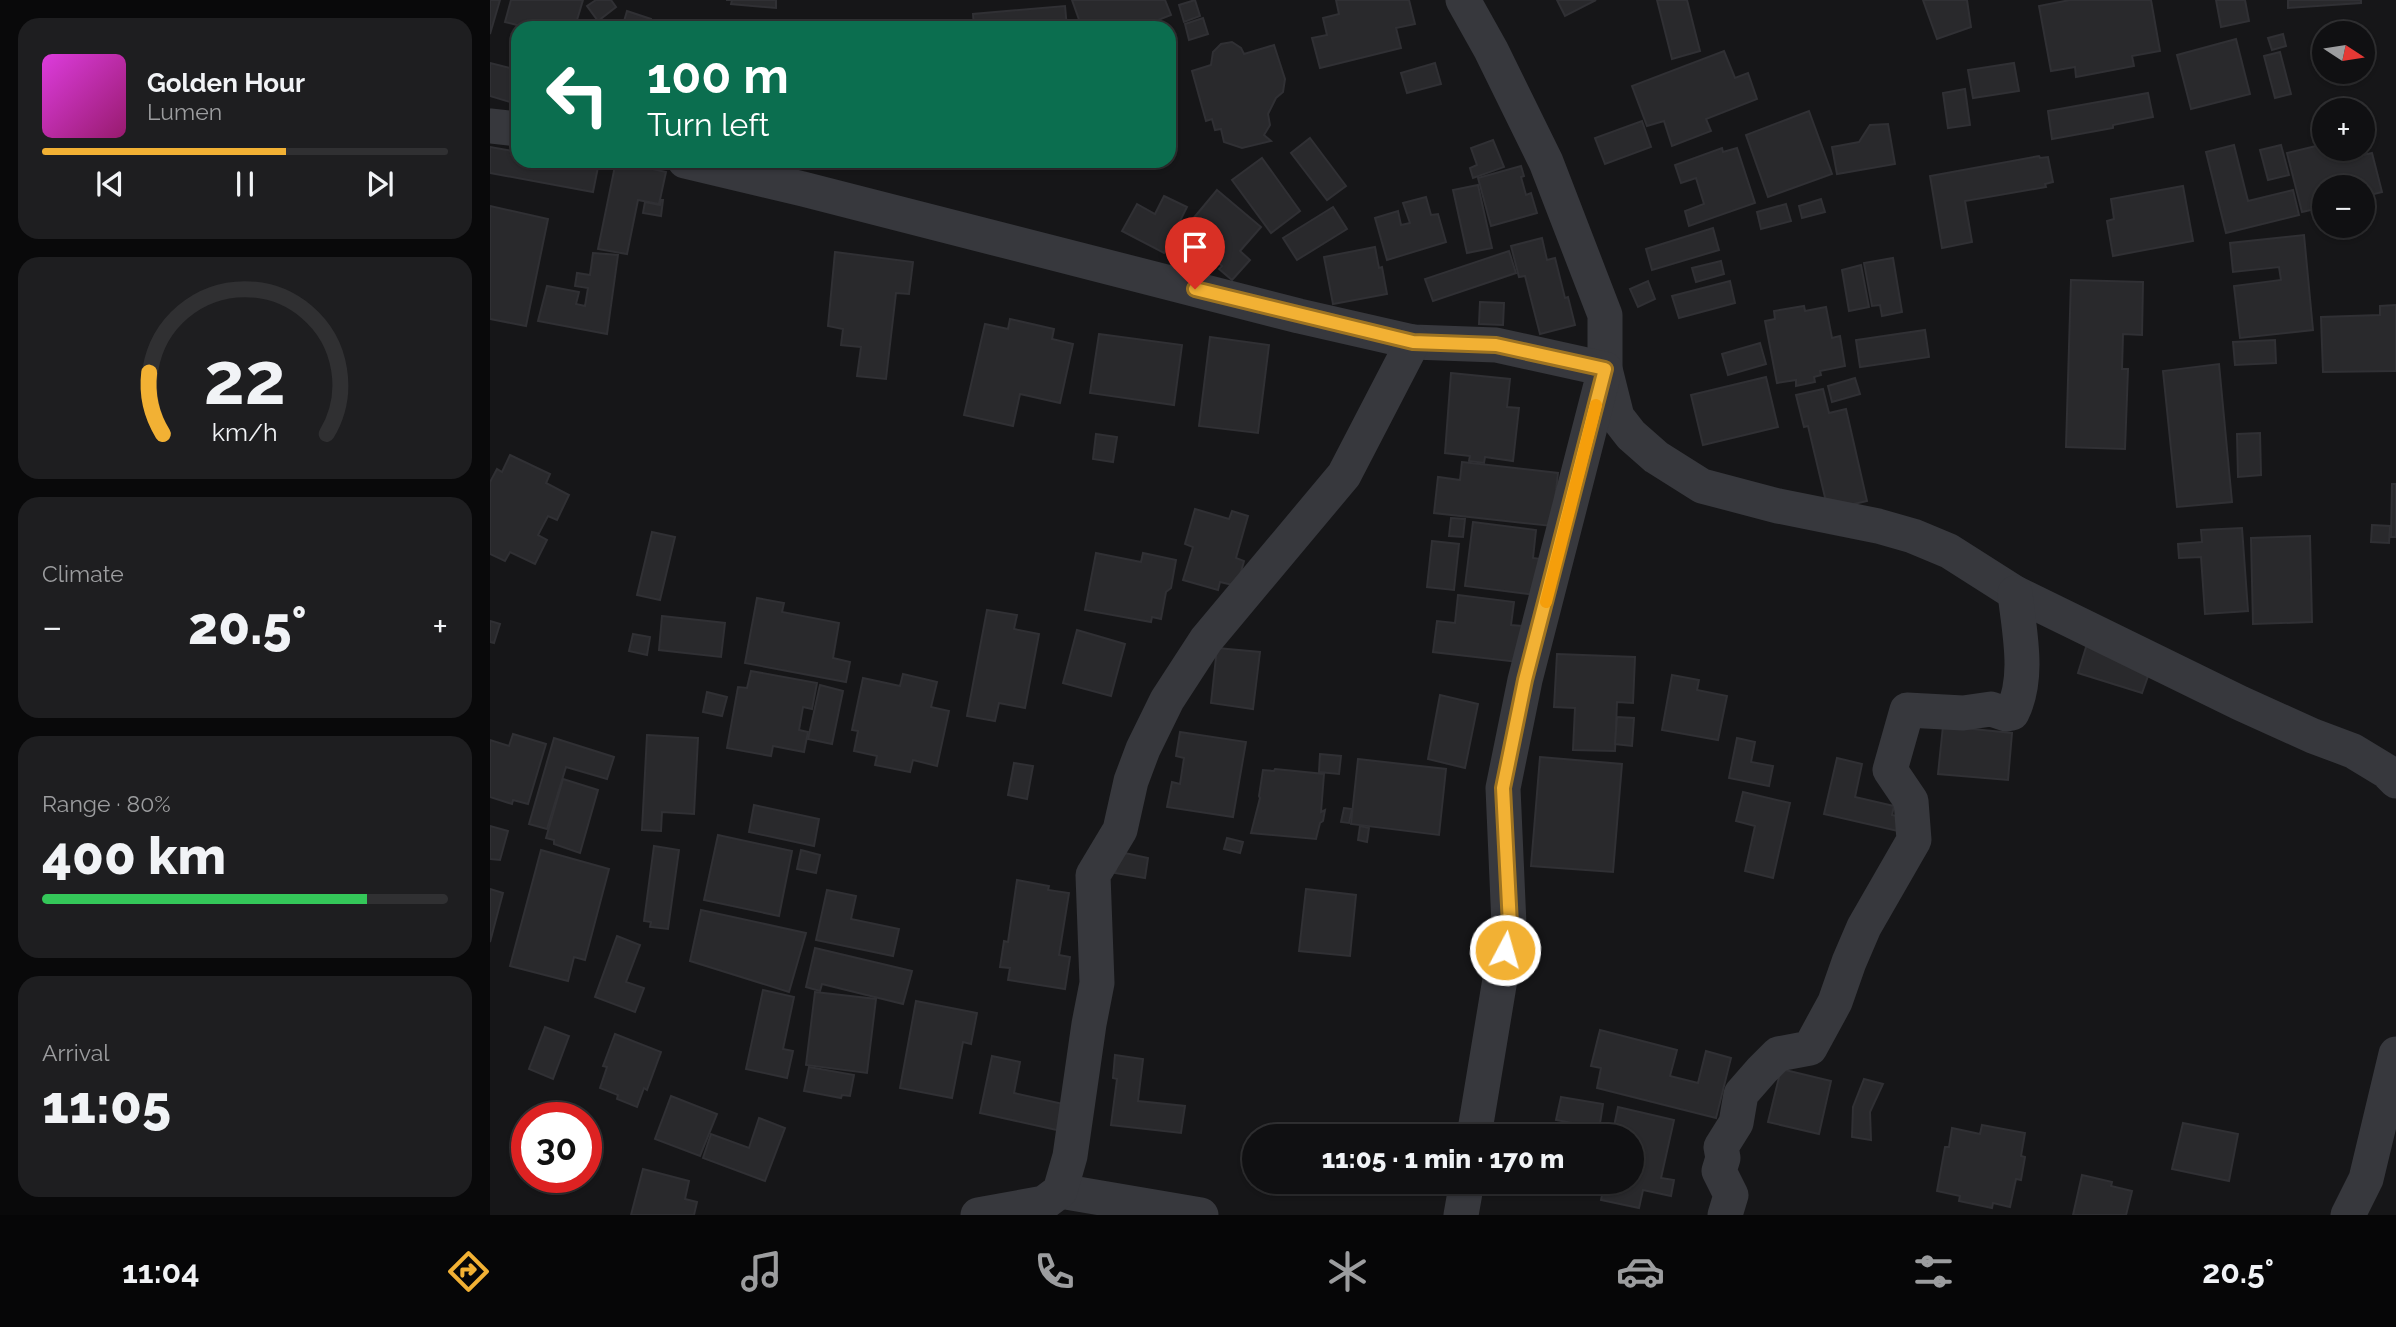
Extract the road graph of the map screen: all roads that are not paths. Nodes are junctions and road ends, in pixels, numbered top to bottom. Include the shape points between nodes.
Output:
1 (1463, 0) edge
2 (490, 126) edge
3 (511, 128) edge
4 (714, 168) edge
5 (1413, 342) junction
6 (1605, 369) junction
7 (2015, 593) junction
8 (2396, 781) edge
9 (2396, 1054) edge
10 (1476, 1124) edge
11 (1060, 1191) junction
12 (1465, 1194) edge
13 (978, 1215) edge
14 (1201, 1215) edge
15 (1461, 1215) edge
16 (1725, 1215) edge
17 (2348, 1215) edge

1 - 6 street via 1546,162 1579,246 1605,315
2 - 3 street
4 - 5 street
5 - 6 street via 1496,345
5 - 11 street via 1344,475 1206,640 1167,700 1143,749 1120,830 1093,875 1097,983 1070,1156
6 - 7 street via 1617,417 1631,435 1702,486 1913,536 1950,551
6 - 10 street via 1525,680 1503,788 1510,925
7 - 8 street via 2240,703 2353,751
7 - 16 street via 2021,646 2016,706 2006,714 1992,709 1963,713 1907,710 1889,770 1911,800 1914,840 1864,927 1836,1002 1810,1048 1778,1054 1741,1094 1735,1123 1721,1147 1719,1171 1731,1195
9 - 17 street via 2366,1179
11 - 13 street via 1044,1203
11 - 14 street
12 - 15 street

